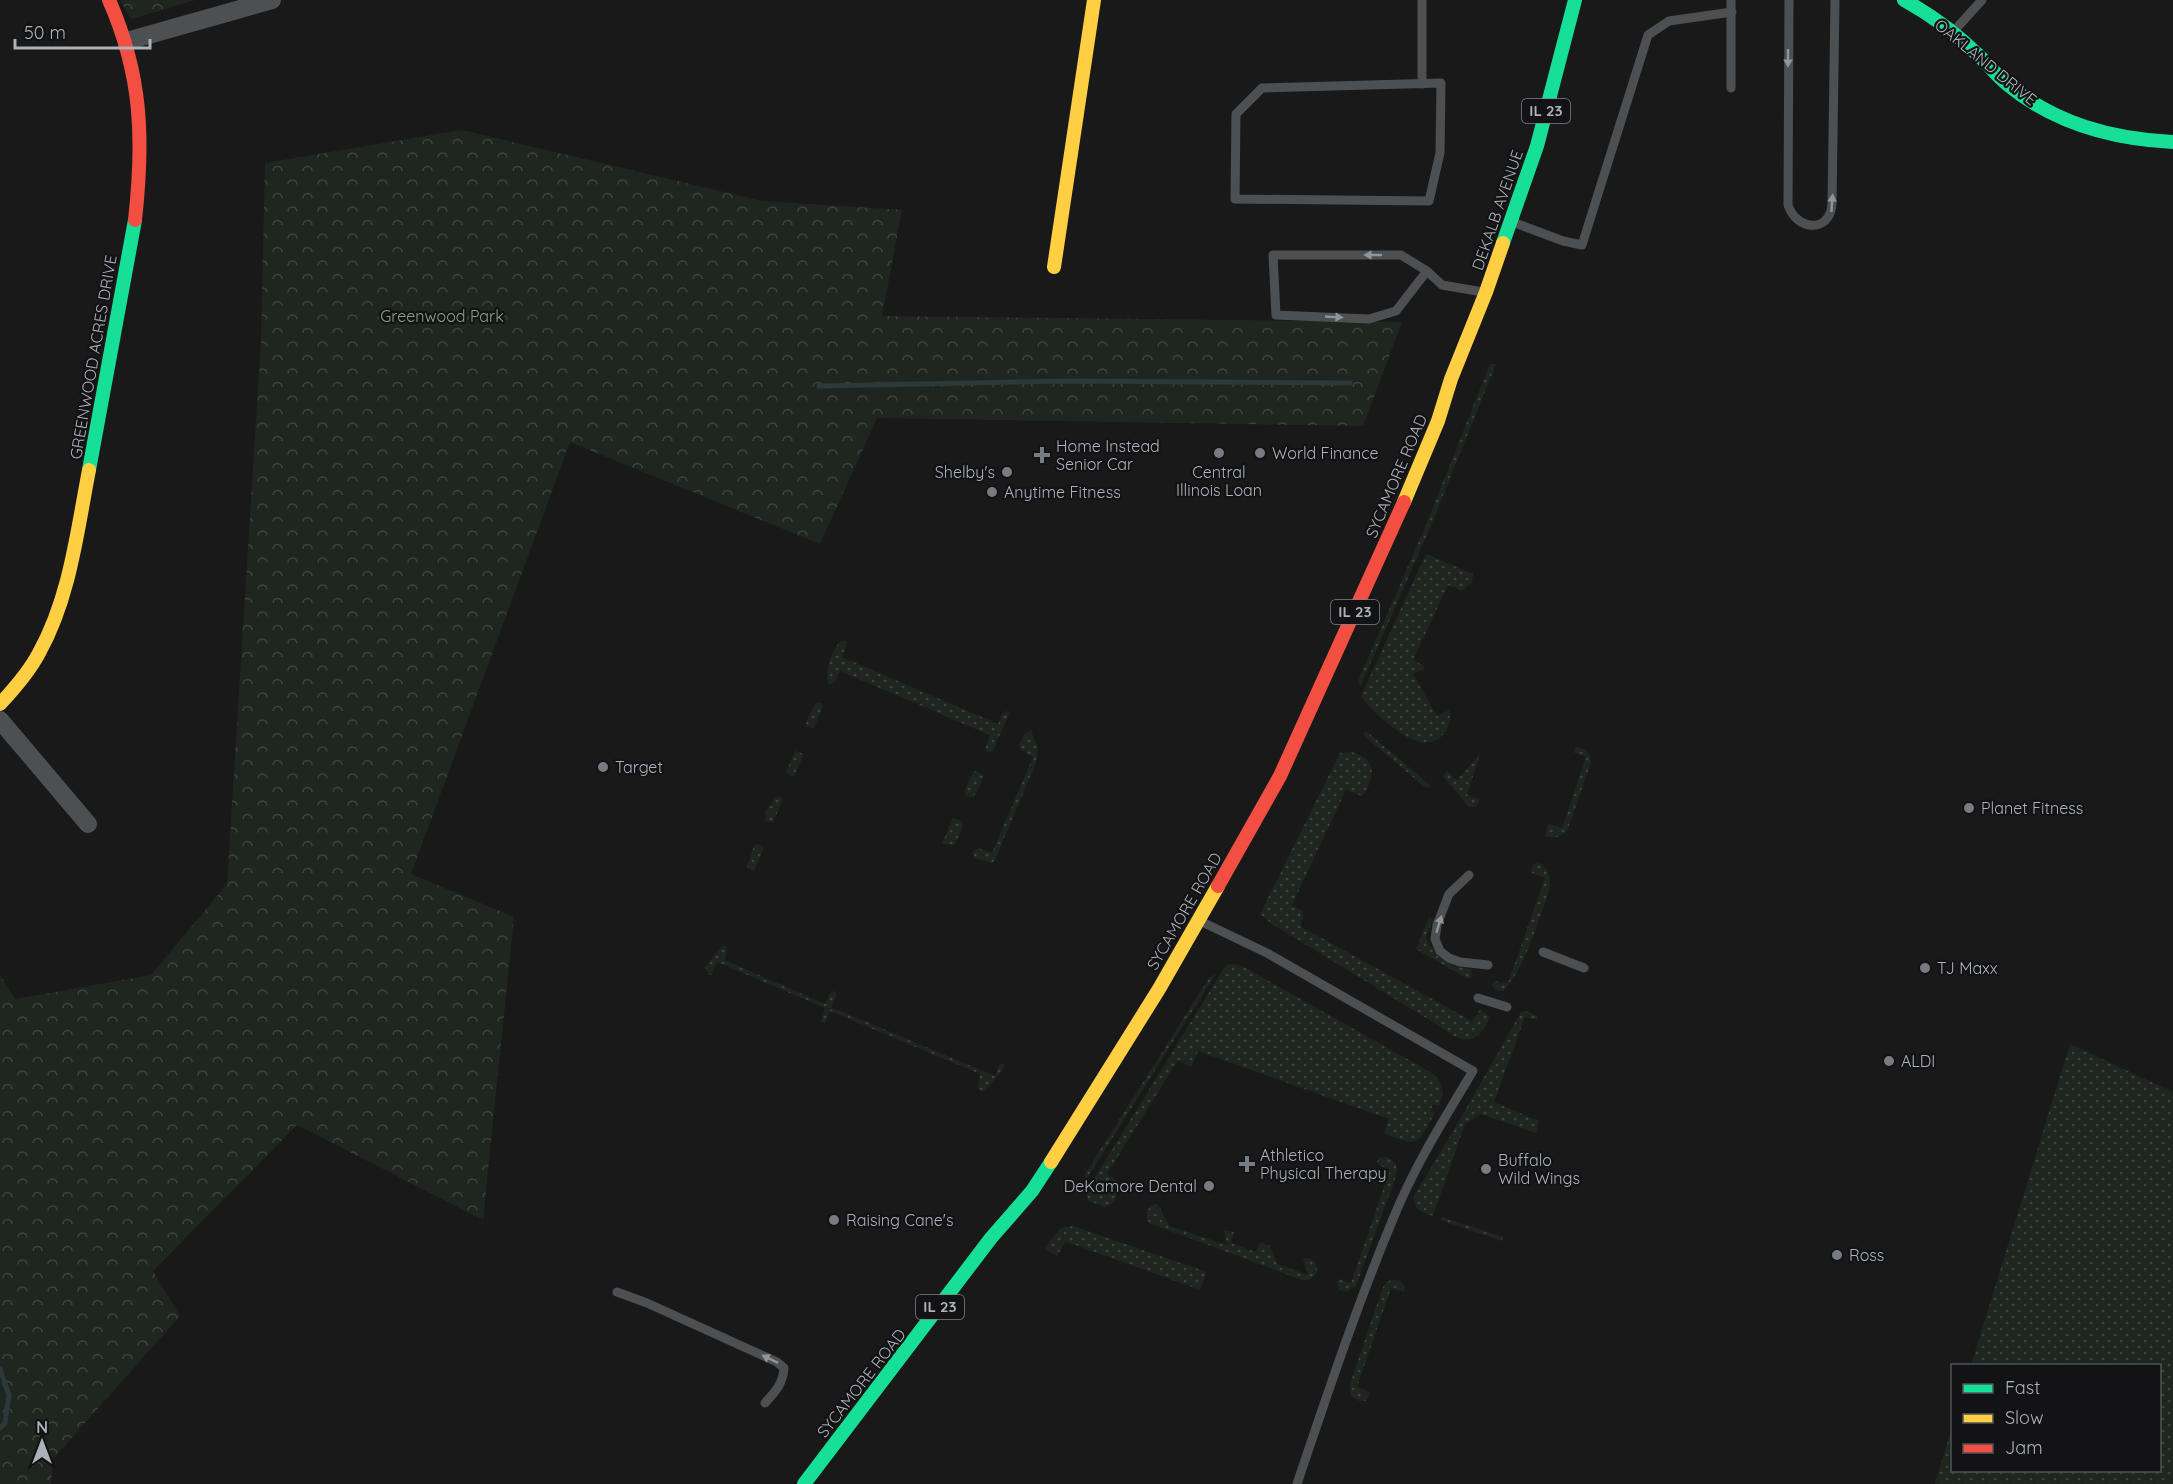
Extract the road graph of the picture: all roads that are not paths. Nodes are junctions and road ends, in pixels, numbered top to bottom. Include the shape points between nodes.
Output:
1 (109, 0) edge
2 (272, 0) edge
3 (1094, 0) edge
4 (1422, 0) edge
5 (1575, 0) edge
6 (1731, 0) edge
7 (1789, 0) edge
8 (1835, 0) edge
9 (1904, 0) edge
10 (1982, 0) edge
11 (1732, 12) junction
12 (1953, 33) junction
13 (127, 41) junction
14 (1422, 84) junction
15 (1731, 88) dead end
16 (2173, 142) edge
17 (1511, 221) junction
18 (1054, 267) dead end
19 (1427, 271) junction
20 (1486, 292) junction
21 (0, 704) edge
22 (0, 720) edge
23 (88, 824) dead end
24 (1469, 875) dead end
25 (1198, 920) junction
26 (1543, 952) dead end
27 (1488, 965) dead end
28 (1584, 968) dead end
29 (1478, 998) dead end
30 (1507, 1007) dead end
31 (616, 1292) dead end
32 (765, 1403) dead end
33 (804, 1484) edge
34 (1297, 1484) edge

1 - 13 main road, GREENWOOD ACRES DRIVE
2 - 13 street
3 - 18 main road
4 - 14 lane
5 - 17 main road, DEKALB AVENUE / IL 23 via 1537,147
6 - 11 lane
7 -> 8 lane via 1788,205 1794,218 1809,225 1826,221 1833,205
9 - 12 main road, OAKLAND DRIVE
10 - 12 lane
11 - 15 lane
11 - 17 lane via 1669,21 1648,35 1582,245
12 - 16 main road, OAKLAND DRIVE via 2005,82 2055,116 2118,138
13 - 21 main road, GREENWOOD ACRES DRIVE via 140,105 139,191 72,559 48,640 24,678
14 - 14 lane via 1441,83 1440,153 1429,201 1235,199 1236,114 1262,88
17 - 20 main road, DEKALB AVENUE / IL 23
19 -> 19 lane via 1401,255 1273,255 1276,315 1369,319 1396,311
19 - 20 lane via 1442,285
20 - 25 main road, SYCAMORE ROAD / IL 23 via 1433,431 1326,678 1280,776
22 - 23 street
27 -> 24 lane via 1449,958 1440,951 1435,939 1449,894
25 - 33 main road, SYCAMORE ROAD / IL 23 via 1032,1191 991,1238
25 - 34 lane via 1267,953 1473,1071 1433,1137 1393,1217
26 - 28 lane
29 - 30 lane
32 -> 31 lane via 784,1377 784,1368 777,1362

